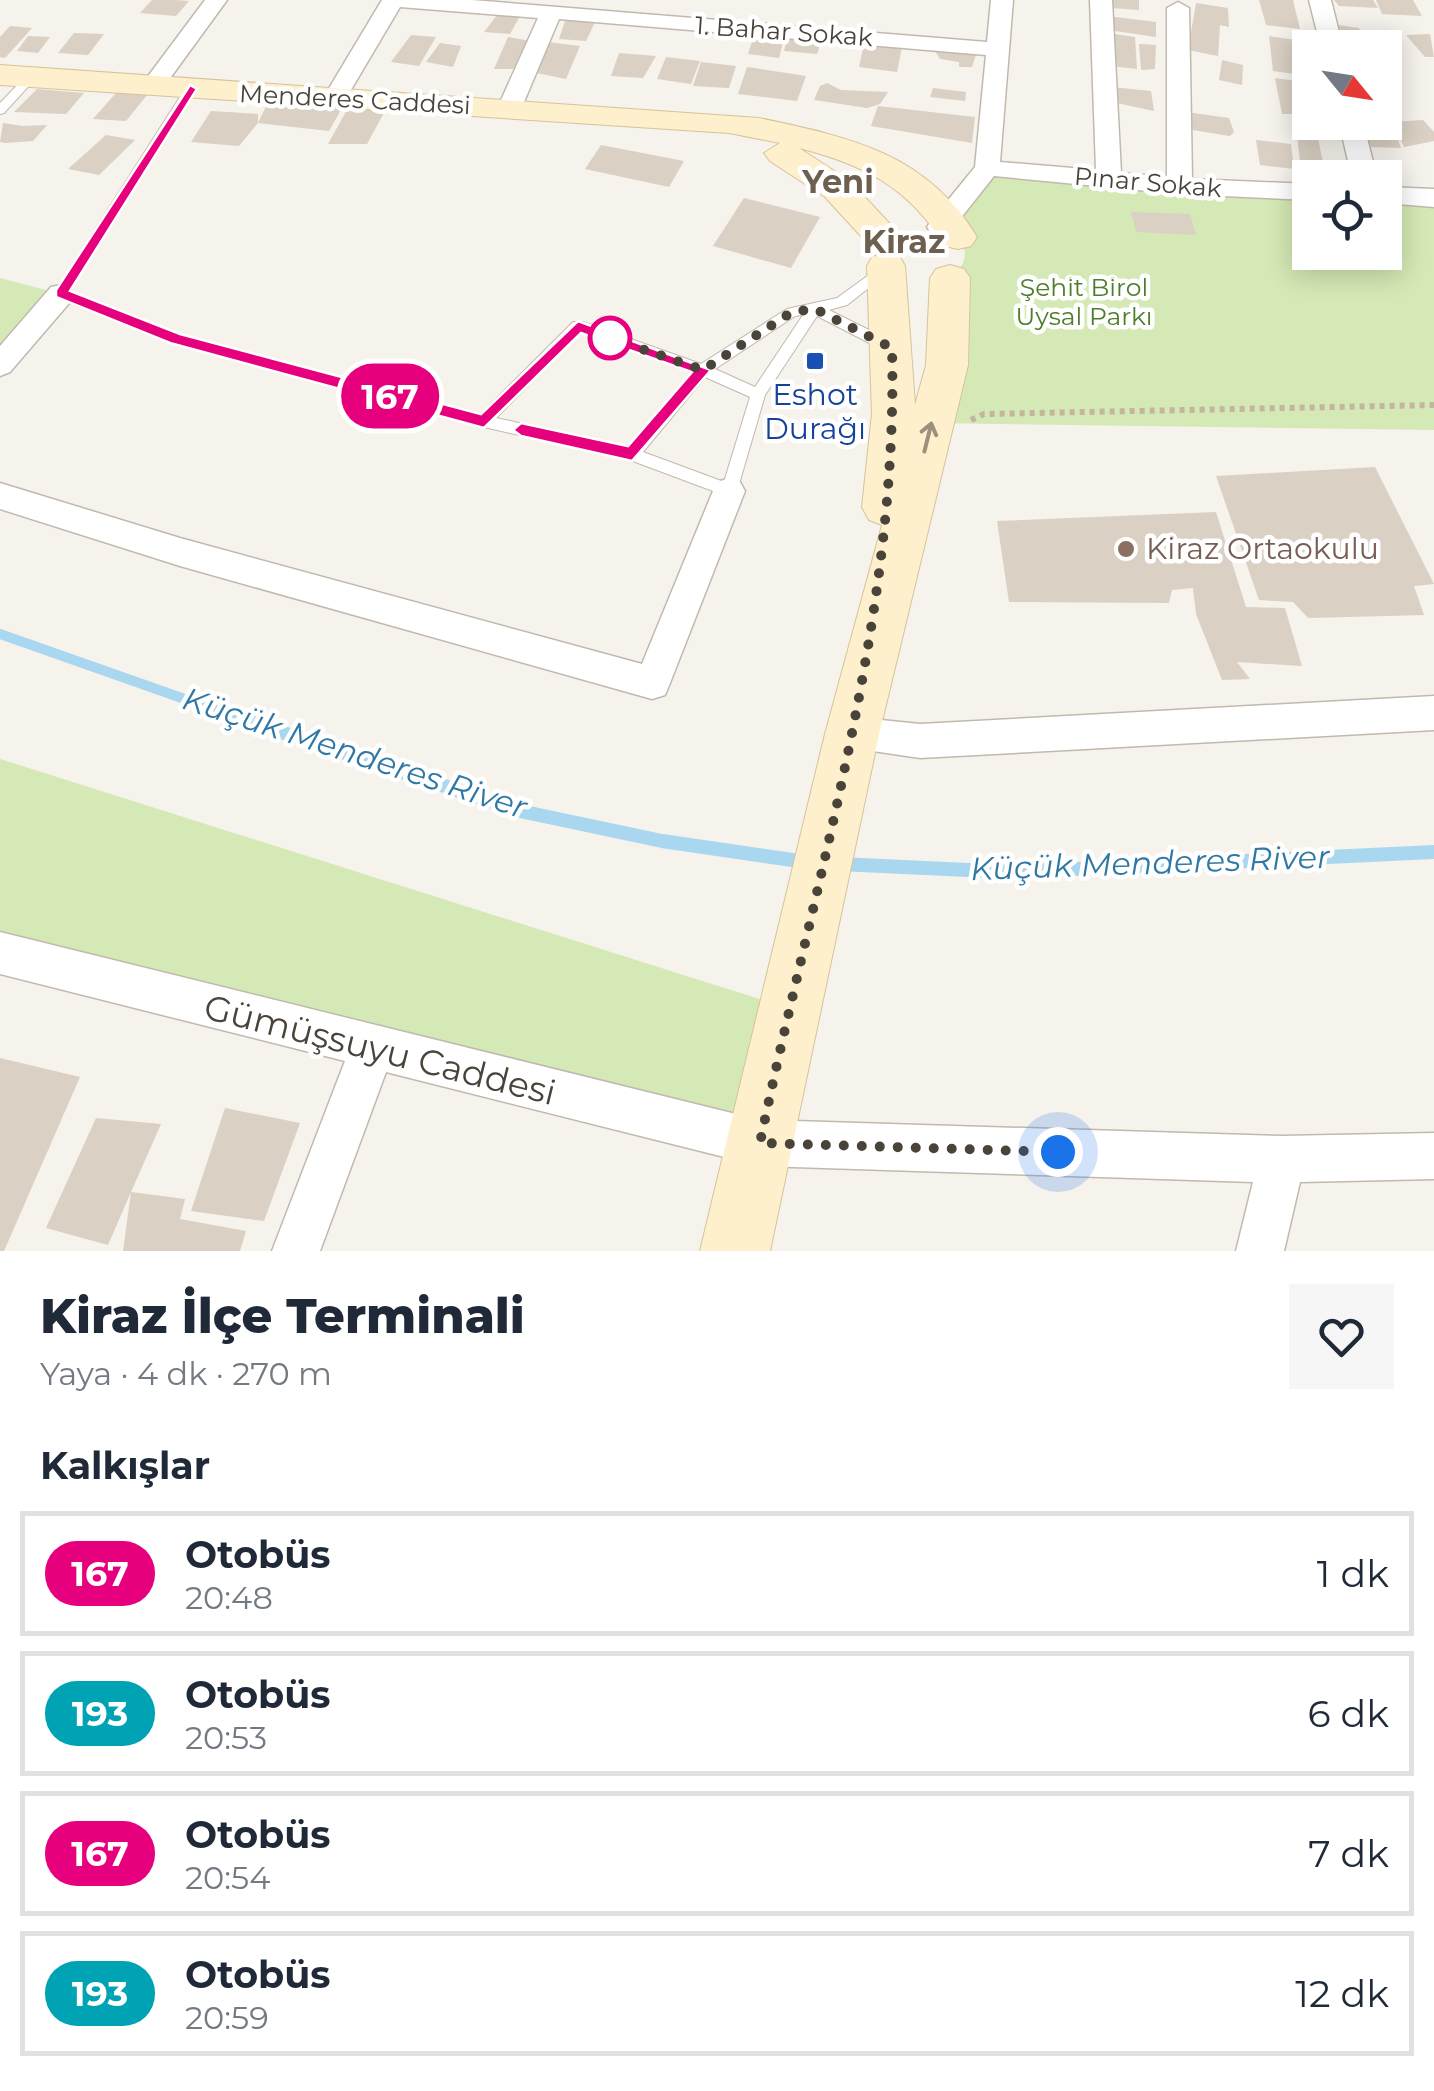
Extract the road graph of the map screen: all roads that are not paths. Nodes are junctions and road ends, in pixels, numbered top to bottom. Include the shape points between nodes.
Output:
1 (216, 0) edge
2 (393, 0) edge
3 (1002, 0) edge
4 (1102, 0) edge
5 (1320, 0) edge
6 (595, 8) edge
7 (1178, 8) dead end
8 (551, 13) junction
9 (1328, 30) edge
10 (995, 50) junction
11 (15, 76) edge
12 (152, 86) junction
13 (190, 89) junction
14 (334, 100) junction
15 (509, 109) junction
16 (0, 110) edge
17 (590, 116) junction
18 (987, 168) junction
19 (1109, 179) junction
20 (1180, 186) junction
21 (1292, 191) edge
22 (1431, 192) edge
23 (1402, 194) edge
24 (949, 239) junction
25 (884, 252) junction
26 (61, 294) junction
27 (815, 309) junction
28 (892, 348) junction
29 (0, 365) edge
30 (703, 370) junction
31 (758, 394) junction
32 (484, 422) junction
33 (632, 454) junction
34 (729, 491) junction
35 (1, 499) edge
36 (1434, 712) edge
37 (852, 734) junction
38 (0, 954) edge
39 (372, 1050) junction
40 (760, 1143) junction
41 (1434, 1156) edge
42 (1282, 1159) junction
43 (296, 1251) edge
44 (734, 1251) edge
45 (1260, 1251) edge

1 - 12 street
2 - 8 street, 1. Bahar Sokak
2 - 14 street
3 - 10 street
4 - 19 street
5 - 9 street
6 - 8 street, 1. Bahar Sokak
6 - 10 street, 1. Bahar Sokak
7 - 20 street
8 - 15 street
10 - 18 street
11 - 12 main road, Menderes Caddesi
11 - 16 lane
12 - 13 main road, Menderes Caddesi
13 - 14 main road, Menderes Caddesi
13 - 26 lane
14 - 15 main road, Menderes Caddesi
15 - 17 main road, Menderes Caddesi
17 - 24 main road via 779,131 877,164 918,186
17 - 25 main road via 776,151 813,167 845,191
18 - 19 street, Pınar Sokak
18 - 24 street
19 - 20 street, Pınar Sokak
20 - 21 street, Pınar Sokak
22 - 23 street
24 - 25 main road via 898,226
24 - 25 main road via 926,282 904,278
37 -> 24 main road via 947,366
25 - 27 lane via 842,302
25 - 28 main road
26 - 29 street
26 - 32 lane via 176,339
27 - 28 lane
27 - 30 lane via 792,312
27 - 31 lane
28 - 37 main road via 894,414 878,584
30 - 31 lane
30 - 32 lane via 578,326
30 - 33 lane
31 - 34 lane
32 - 33 lane
33 - 34 lane
34 - 35 street via 652,683
36 - 37 street via 920,741
37 - 40 main road
38 - 39 street, Gümüşsuyu Caddesi
39 - 40 street, Gümüşsuyu Caddesi
39 - 43 street
40 - 42 street, Gümüşsuyu Caddesi
40 - 44 main road
41 - 42 street, Gümüşsuyu Caddesi
42 - 45 street

